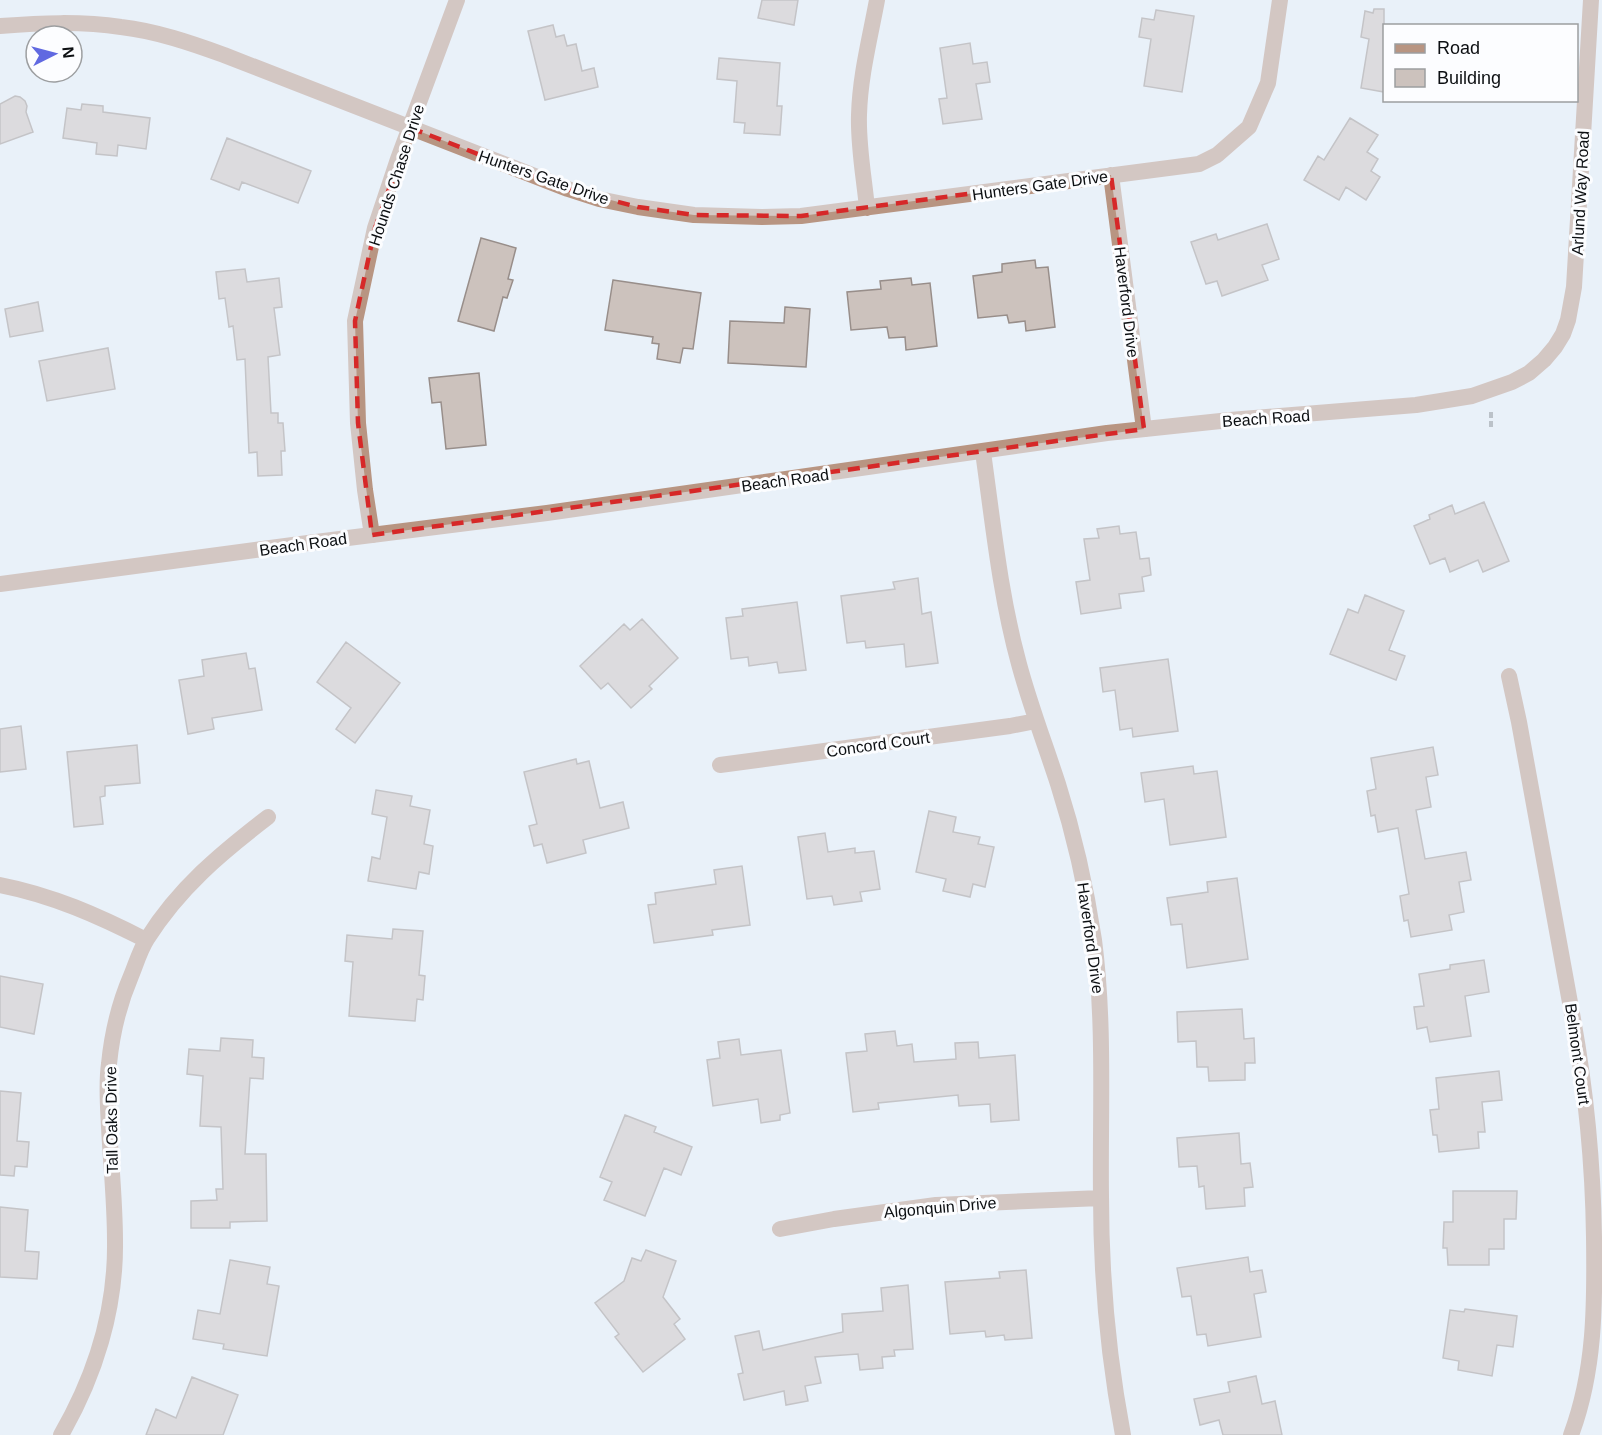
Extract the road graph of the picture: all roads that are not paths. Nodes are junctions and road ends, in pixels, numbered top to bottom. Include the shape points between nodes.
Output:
1 (458, 0) edge
2 (877, 0) edge
3 (1280, 0) edge
4 (1591, 0) edge
5 (0, 26) edge
6 (411, 128) junction
7 (1111, 175) junction
8 (867, 208) junction
9 (1555, 347) joint
10 (1144, 429) junction
11 (983, 452) junction
12 (372, 535) junction
13 (0, 584) edge
14 (1509, 676) dead end
15 (1036, 721) junction
16 (720, 765) dead end
17 (268, 817) dead end
18 (0, 885) edge
19 (146, 940) junction
20 (1101, 1198) junction
21 (780, 1229) dead end
22 (61, 1435) edge
23 (1123, 1435) edge
24 (1571, 1435) edge

1 - 6 street, Hounds Chase Drive
2 - 8 street via 859,116
3 - 7 street, Hunters Gate Drive via 1268,83 1249,127 1217,155 1199,164
4 - 9 street, Arlund Way Road via 1574,287 1568,320
5 - 6 street, Hunters Gate Drive via 87,24 122,27 178,40
6 - 8 street, Hunters Gate Drive via 568,189 638,207 694,215 762,217
6 - 12 street, Hounds Chase Drive via 375,228 355,321 358,423
7 - 8 street, Hunters Gate Drive
7 - 10 street, Haverford Drive
9 - 10 street, Beach Road via 1529,372 1472,396 1395,407
10 - 11 street, Beach Road
11 - 12 street, Beach Road
11 - 15 street, Haverford Drive via 1003,593
12 - 13 street, Beach Road
14 - 24 street, Belmont Court via 1577,1042 1590,1142 1594,1310 1587,1384
15 - 16 street, Concord Court
15 - 20 street, Haverford Drive via 1069,820 1094,942 1100,1025
17 - 19 street, Tall Oaks Drive via 206,867
18 - 19 street via 53,898
19 - 22 street, Tall Oaks Drive via 122,998 108,1065 115,1241 110,1305 95,1361
20 - 21 street, Algonquin Drive via 927,1206
20 - 23 street, Haverford Drive via 1103,1286

